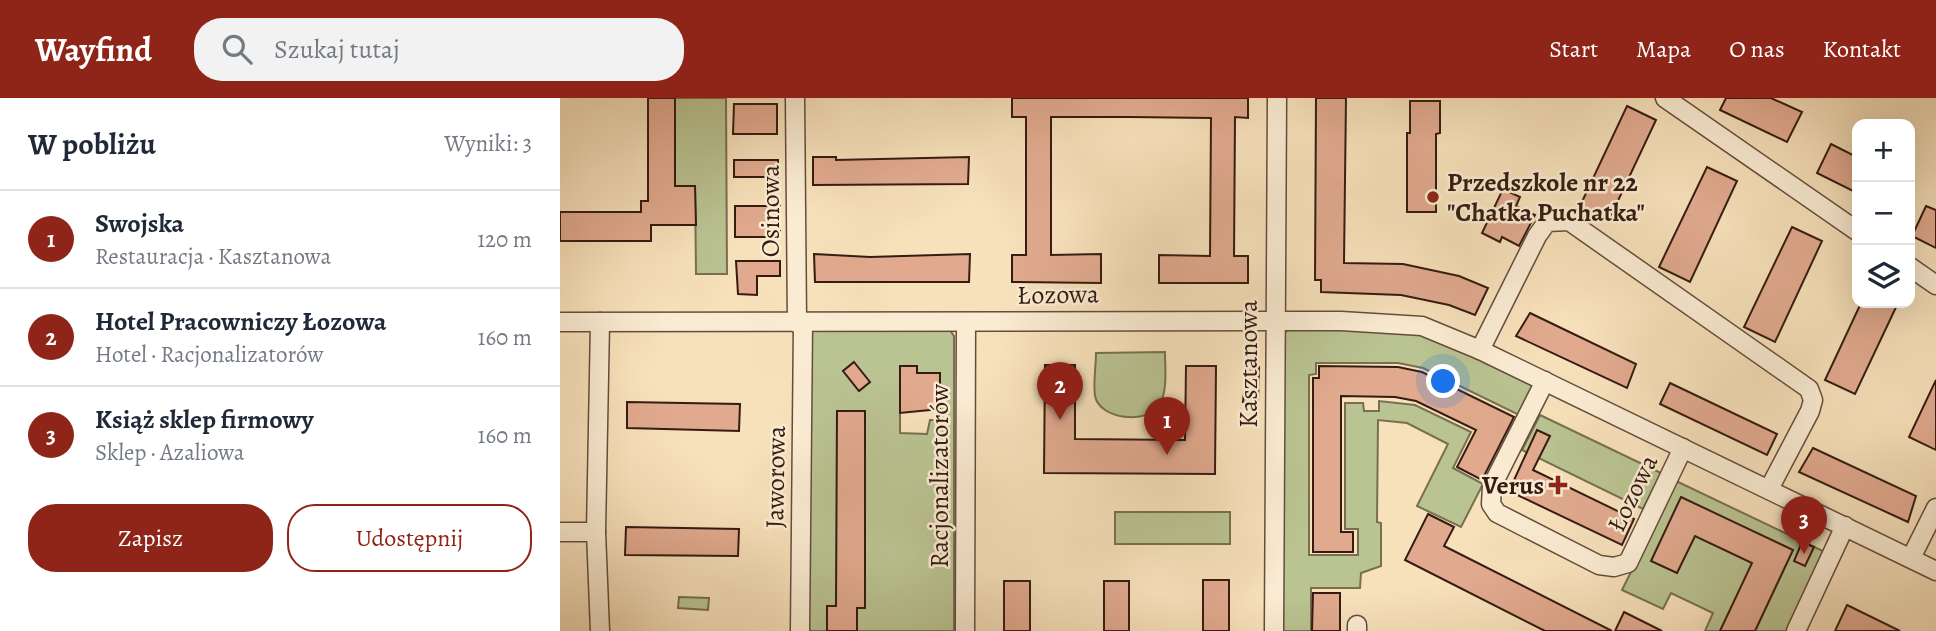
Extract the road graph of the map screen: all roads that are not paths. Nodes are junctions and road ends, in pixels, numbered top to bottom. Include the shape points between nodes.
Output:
1 (795, 98) edge
2 (1277, 98) edge
3 (1665, 98) edge
4 (1852, 228) edge
5 (1915, 270) edge
6 (1936, 285) edge
7 (1274, 321) junction
8 (560, 322) edge
9 (600, 322) junction
10 (966, 322) junction
11 (800, 323) junction
12 (1480, 350) junction
13 (1545, 381) junction
14 (1683, 448) junction
15 (1769, 489) junction
16 (1936, 508) edge
17 (1844, 526) junction
18 (560, 531) edge
19 (596, 532) junction
20 (1911, 558) junction
21 (1936, 571) edge
22 (600, 631) edge
23 (800, 631) edge
24 (965, 631) edge
25 (1274, 631) edge
26 (1796, 631) edge

1 - 11 street, Osinowa
2 - 7 street, Kasztanowa
3 - 4 street
5 - 6 street
7 - 10 street, Łozowa
7 - 12 street, Łozowa via 1401,323 1435,330
7 - 25 street, Kasztanowa
8 - 9 street, Łozowa
9 - 11 street, Łozowa
9 - 19 street
10 - 11 street, Łozowa
10 - 24 street, Racjonalizatorów
11 - 23 street, Jaworowa
12 - 13 street, Łozowa
12 - 15 street via 1536,236 1547,222 1569,221 1809,389 1810,411
13 - 14 street, Łozowa
13 - 14 street, Łozowa via 1492,486 1491,504 1497,513 1599,565 1628,563
14 - 15 street, Łozowa
15 - 17 street, Łozowa
16 - 20 street
17 - 20 street, Łozowa
17 - 26 street
18 - 19 street
19 - 22 street
20 - 21 street, Łozowa

